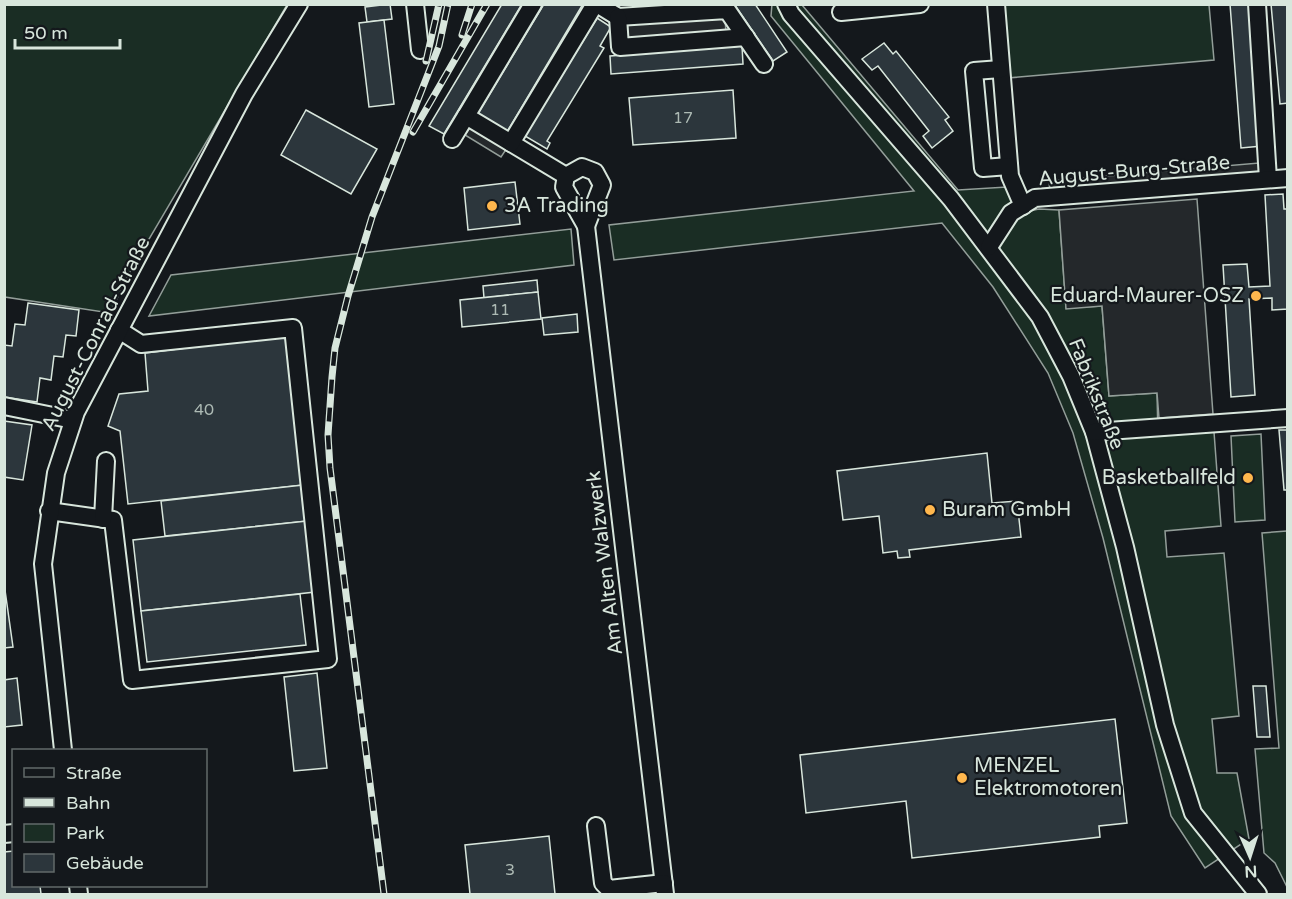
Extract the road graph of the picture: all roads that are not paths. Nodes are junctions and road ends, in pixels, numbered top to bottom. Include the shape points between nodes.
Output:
1 (299, 4) edge
2 (415, 4) edge
3 (533, 4) edge
4 (596, 4) edge
5 (786, 4) edge
6 (920, 4) edge
7 (996, 4) edge
8 (1257, 4) edge
9 (841, 12) dead end
10 (618, 17) junction
11 (746, 37) junction
12 (420, 50) dead end
13 (764, 64) dead end
14 (1001, 69) junction
15 (466, 116) junction
16 (452, 140) dead end
17 (511, 143) junction
18 (1009, 166) junction
19 (566, 176) junction
20 (1287, 178) edge
21 (1268, 179) junction
22 (1023, 206) junction
23 (586, 226) junction
24 (989, 247) junction
25 (119, 330) junction
26 (4, 406) edge
27 (1287, 418) edge
28 (73, 420) junction
29 (1094, 432) junction
30 (106, 460) dead end
31 (49, 511) junction
32 (103, 519) junction
33 (63, 749) edge
34 (596, 826) dead end
35 (664, 889) edge
36 (1258, 894) edge

1 - 25 street, August-Conrad-Straße via 244,94
2 - 12 street
3 - 15 street
4 - 10 street
4 - 17 street
5 - 24 street, Fabrikstraße
6 - 9 street
7 - 14 street
8 - 21 street
10 - 11 street via 727,10
10 - 11 street via 620,47
11 - 13 street
14 - 18 street
14 - 18 street via 974,71 983,168
15 - 16 street
15 - 17 street
17 - 19 street
18 - 22 street
19 - 23 street, Am Alten Walzwerk via 564,187
19 - 23 street, Am Alten Walzwerk via 582,167 596,172 602,185
20 - 21 street, August-Burg-Straße
21 - 22 street, August-Burg-Straße via 1035,198
22 - 24 street, August-Burg-Straße via 1011,213
23 - 35 street, Am Alten Walzwerk
24 - 29 street, Fabrikstraße via 1040,317
25 - 28 street, August-Conrad-Straße
25 - 32 street via 141,344 293,328 328,659 132,680 113,520
26 - 28 street
27 - 29 street
28 - 31 street, August-Conrad-Straße
29 - 36 street, Fabrikstraße via 1179,774 1193,813
30 - 32 street
31 - 32 street
31 - 33 street, August-Conrad-Straße via 43,564
34 - 35 street via 603,883 609,889

